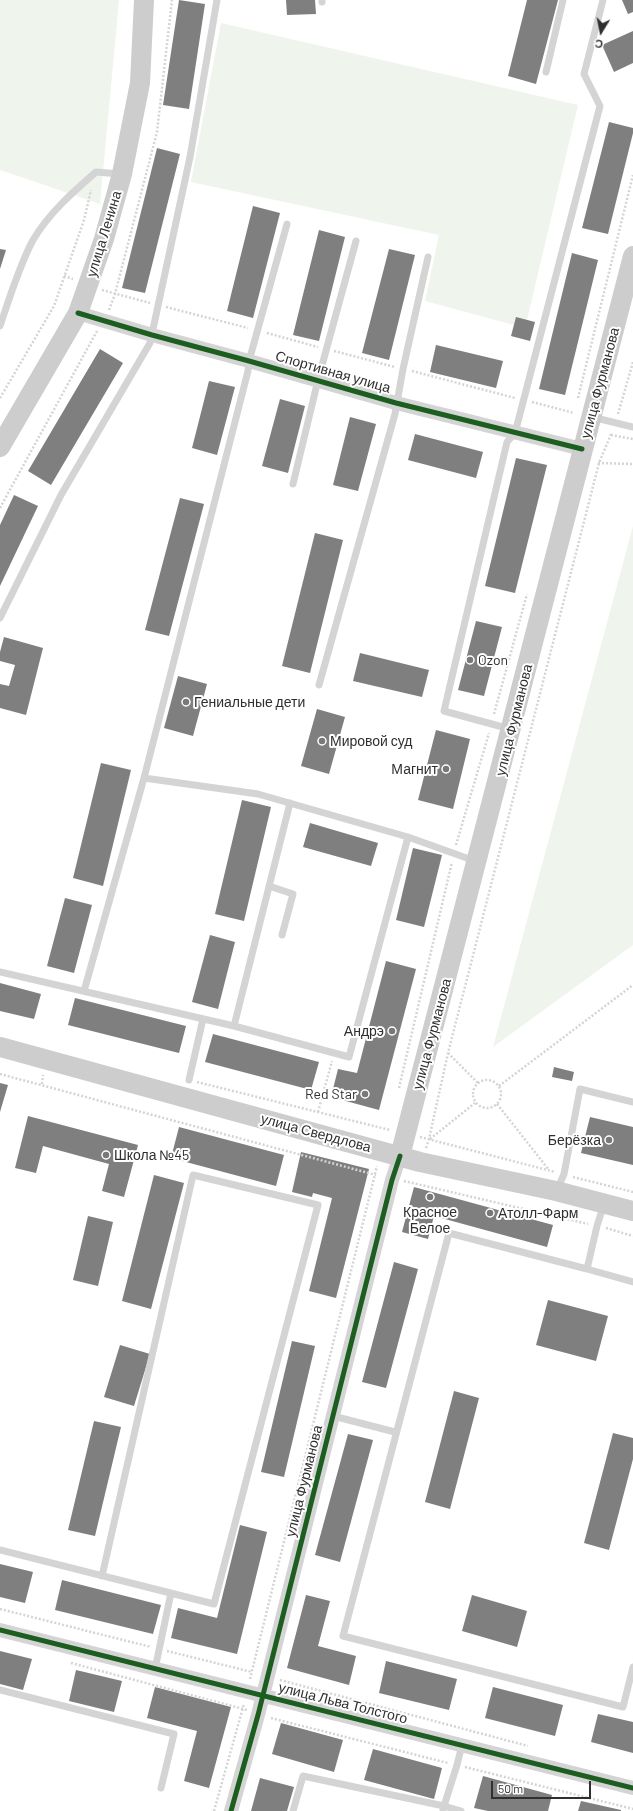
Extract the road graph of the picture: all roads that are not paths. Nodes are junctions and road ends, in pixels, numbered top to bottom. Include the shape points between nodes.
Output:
1 (144, 0) edge
2 (217, 0) edge
3 (563, 0) edge
4 (603, 0) edge
5 (546, 72) dead end
6 (122, 174) junction
7 (287, 224) dead end
8 (356, 241) dead end
9 (633, 256) edge
10 (428, 257) dead end
11 (78, 313) junction
12 (0, 326) edge
13 (152, 335) junction
14 (249, 361) junction
15 (318, 380) junction
16 (396, 403) junction
17 (583, 415) junction
18 (633, 427) edge
19 (515, 433) junction
20 (0, 447) edge
21 (582, 449) junction
22 (293, 484) dead end
23 (0, 618) edge
24 (319, 685) dead end
25 (512, 730) junction
26 (144, 778) junction
27 (290, 803) junction
28 (408, 837) junction
29 (477, 862) junction
30 (269, 886) junction
31 (282, 935) dead end
32 (0, 972) edge
33 (84, 991) junction
34 (203, 1019) junction
35 (234, 1026) junction
36 (0, 1047) edge
37 (188, 1080) dead end
38 (633, 1102) edge
39 (400, 1156) junction
40 (560, 1183) junction
41 (604, 1204) junction
42 (633, 1211) edge
43 (587, 1269) junction
44 (633, 1282) edge
45 (333, 1416) junction
46 (395, 1432) junction
47 (0, 1550) edge
48 (102, 1576) junction
49 (171, 1593) junction
50 (0, 1630) edge
51 (633, 1668) edge
52 (155, 1669) junction
53 (0, 1690) edge
54 (262, 1696) junction
55 (462, 1745) junction
56 (161, 1788) dead end
57 (633, 1788) edge
58 (443, 1809) edge
59 (231, 1811) edge
60 (293, 1811) edge
61 (462, 1811) edge

1 - 6 main road, улица Ленина via 140,83
2 - 13 lane via 190,157
3 - 5 lane
4 - 19 lane via 584,74 600,106
6 - 11 main road, улица Ленина via 104,239
6 - 12 lane via 96,172 63,201 34,240 13,287
7 - 14 lane
8 - 15 lane
9 - 17 main road, улица Фурманова
10 - 16 lane
11 - 13 street, Спортивная улица
11 - 20 main road, улица Ленина
13 - 14 street, Спортивная улица
13 - 23 lane via 150,344 61,495
14 - 15 street, Спортивная улица
14 - 26 lane
15 - 16 street, Спортивная улица
15 - 22 lane
16 - 19 street, Спортивная улица
16 - 24 lane
17 - 18 lane
17 - 21 main road, улица Фурманова
19 - 21 street, Спортивная улица
19 - 25 lane via 507,442 444,710
21 - 25 main road, улица Фурманова
25 - 29 main road, улица Фурманова
26 - 27 lane via 258,794
26 - 33 lane
27 - 28 lane
27 - 30 lane
28 - 29 lane
28 - 35 lane via 349,1057
29 - 39 main road, улица Фурманова
30 - 31 lane via 293,894
30 - 35 lane
32 - 33 lane
33 - 34 lane
34 - 35 lane
34 - 37 lane
36 - 39 main road, улица Свердлова
38 - 40 lane via 580,1089
39 - 40 main road, улица Свердлова
39 - 45 street, улица Фурманова
40 - 41 main road, улица Свердлова
41 - 42 main road, улица Свердлова
41 - 43 lane
43 - 44 lane
43 - 46 lane via 449,1233
45 - 46 lane
45 - 54 street, улица Фурманова
46 - 51 lane via 343,1636 623,1707
47 - 48 lane
48 - 49 lane
48 - 49 lane via 193,1175 318,1205 214,1604
49 - 52 lane
50 - 52 street, улица Льва Толстого
52 - 54 street, улица Льва Толстого
53 - 56 lane via 174,1734
54 - 55 street, улица Льва Толстого
54 - 59 street, улица Фурманова
55 - 57 street, улица Льва Толстого
55 - 58 lane
58 - 60 lane via 303,1776
58 - 61 lane

